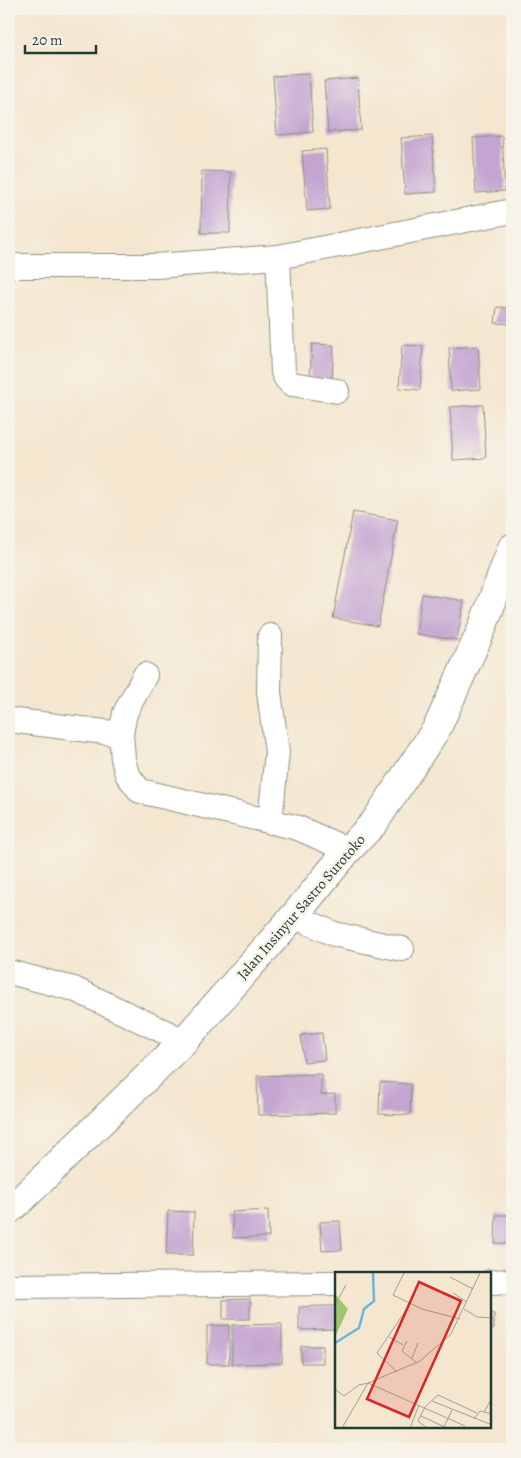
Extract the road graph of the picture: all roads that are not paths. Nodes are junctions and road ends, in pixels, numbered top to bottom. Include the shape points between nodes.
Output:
1 (512, 211) edge
2 (278, 257) junction
3 (9, 266) edge
4 (337, 391) dead end
5 (512, 548) edge
6 (270, 636) dead end
7 (145, 675) dead end
8 (9, 720) edge
9 (121, 734) junction
10 (270, 822) junction
11 (348, 850) junction
12 (294, 916) junction
13 (402, 949) dead end
14 (9, 972) edge
15 (184, 1041) junction
16 (9, 1210) edge
17 (512, 1281) edge
18 (491, 1282) edge
19 (335, 1283) edge
20 (9, 1286) edge

1 - 2 street
2 - 3 street via 155,266
2 - 4 street via 285,377 292,384
5 - 11 street, Jalan Insinyur Sastro Surotoko via 481,631 437,728 374,823
6 - 10 street via 269,692 277,752
7 - 9 street via 125,713
8 - 9 street
9 - 10 street via 127,774 140,791
10 - 11 street via 298,828
11 - 12 street, Jalan Insinyur Sastro Surotoko
12 - 13 street via 334,934
12 - 15 street, Jalan Insinyur Sastro Surotoko
14 - 15 street via 74,989
15 - 16 street, Jalan Insinyur Sastro Surotoko
17 - 18 street
19 - 20 street

